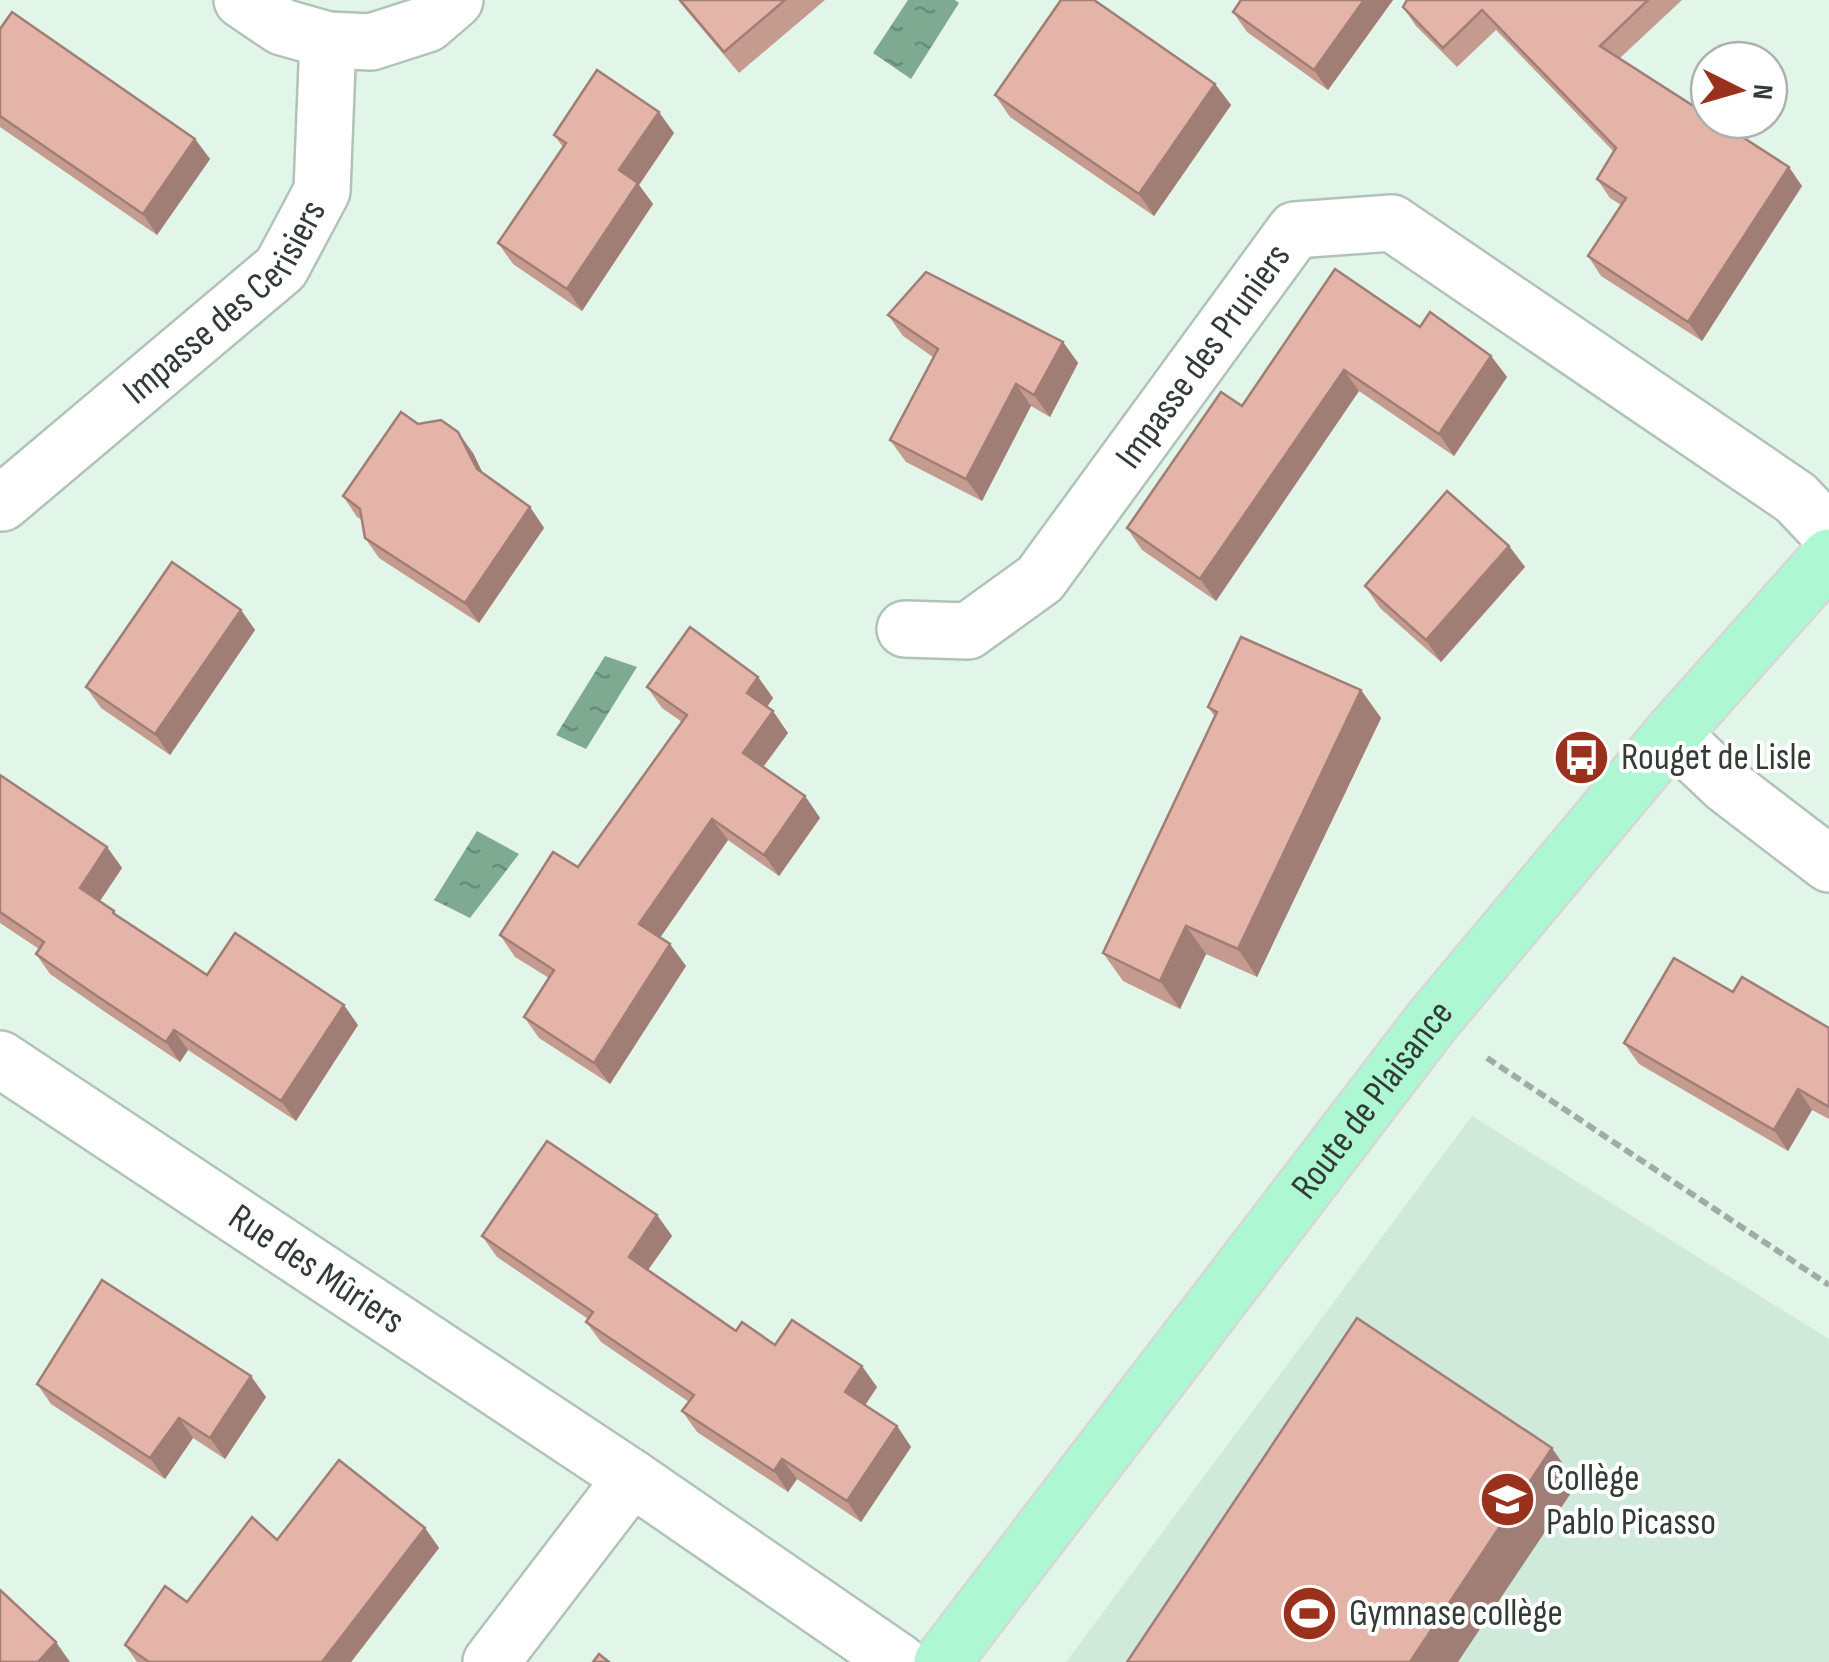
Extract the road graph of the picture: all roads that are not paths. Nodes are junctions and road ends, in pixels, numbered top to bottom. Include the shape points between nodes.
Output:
1 (242, 0) edge
2 (455, 0) edge
3 (328, 40) junction
4 (2, 503) dead end
5 (1829, 533) edge
6 (1829, 557) edge
7 (904, 630) dead end
8 (1672, 734) junction
9 (1829, 864) edge
10 (0, 1058) edge
11 (632, 1478) junction
12 (490, 1662) edge
13 (899, 1662) edge
14 (942, 1662) edge

1 - 3 street via 282,27
2 - 3 street via 427,24 371,42
3 - 4 street, Impasse des Cerisiers via 322,191 281,268
5 - 7 street, Impasse des Pruniers via 1796,498 1392,223 1295,230 1040,579 968,631
6 - 8 main road, Route de Plaisance
8 - 9 street
8 - 14 main road, Route de Plaisance via 1432,1021
10 - 11 street, Rue des Mûriers
11 - 12 street
11 - 13 street, Rue des Mûriers

